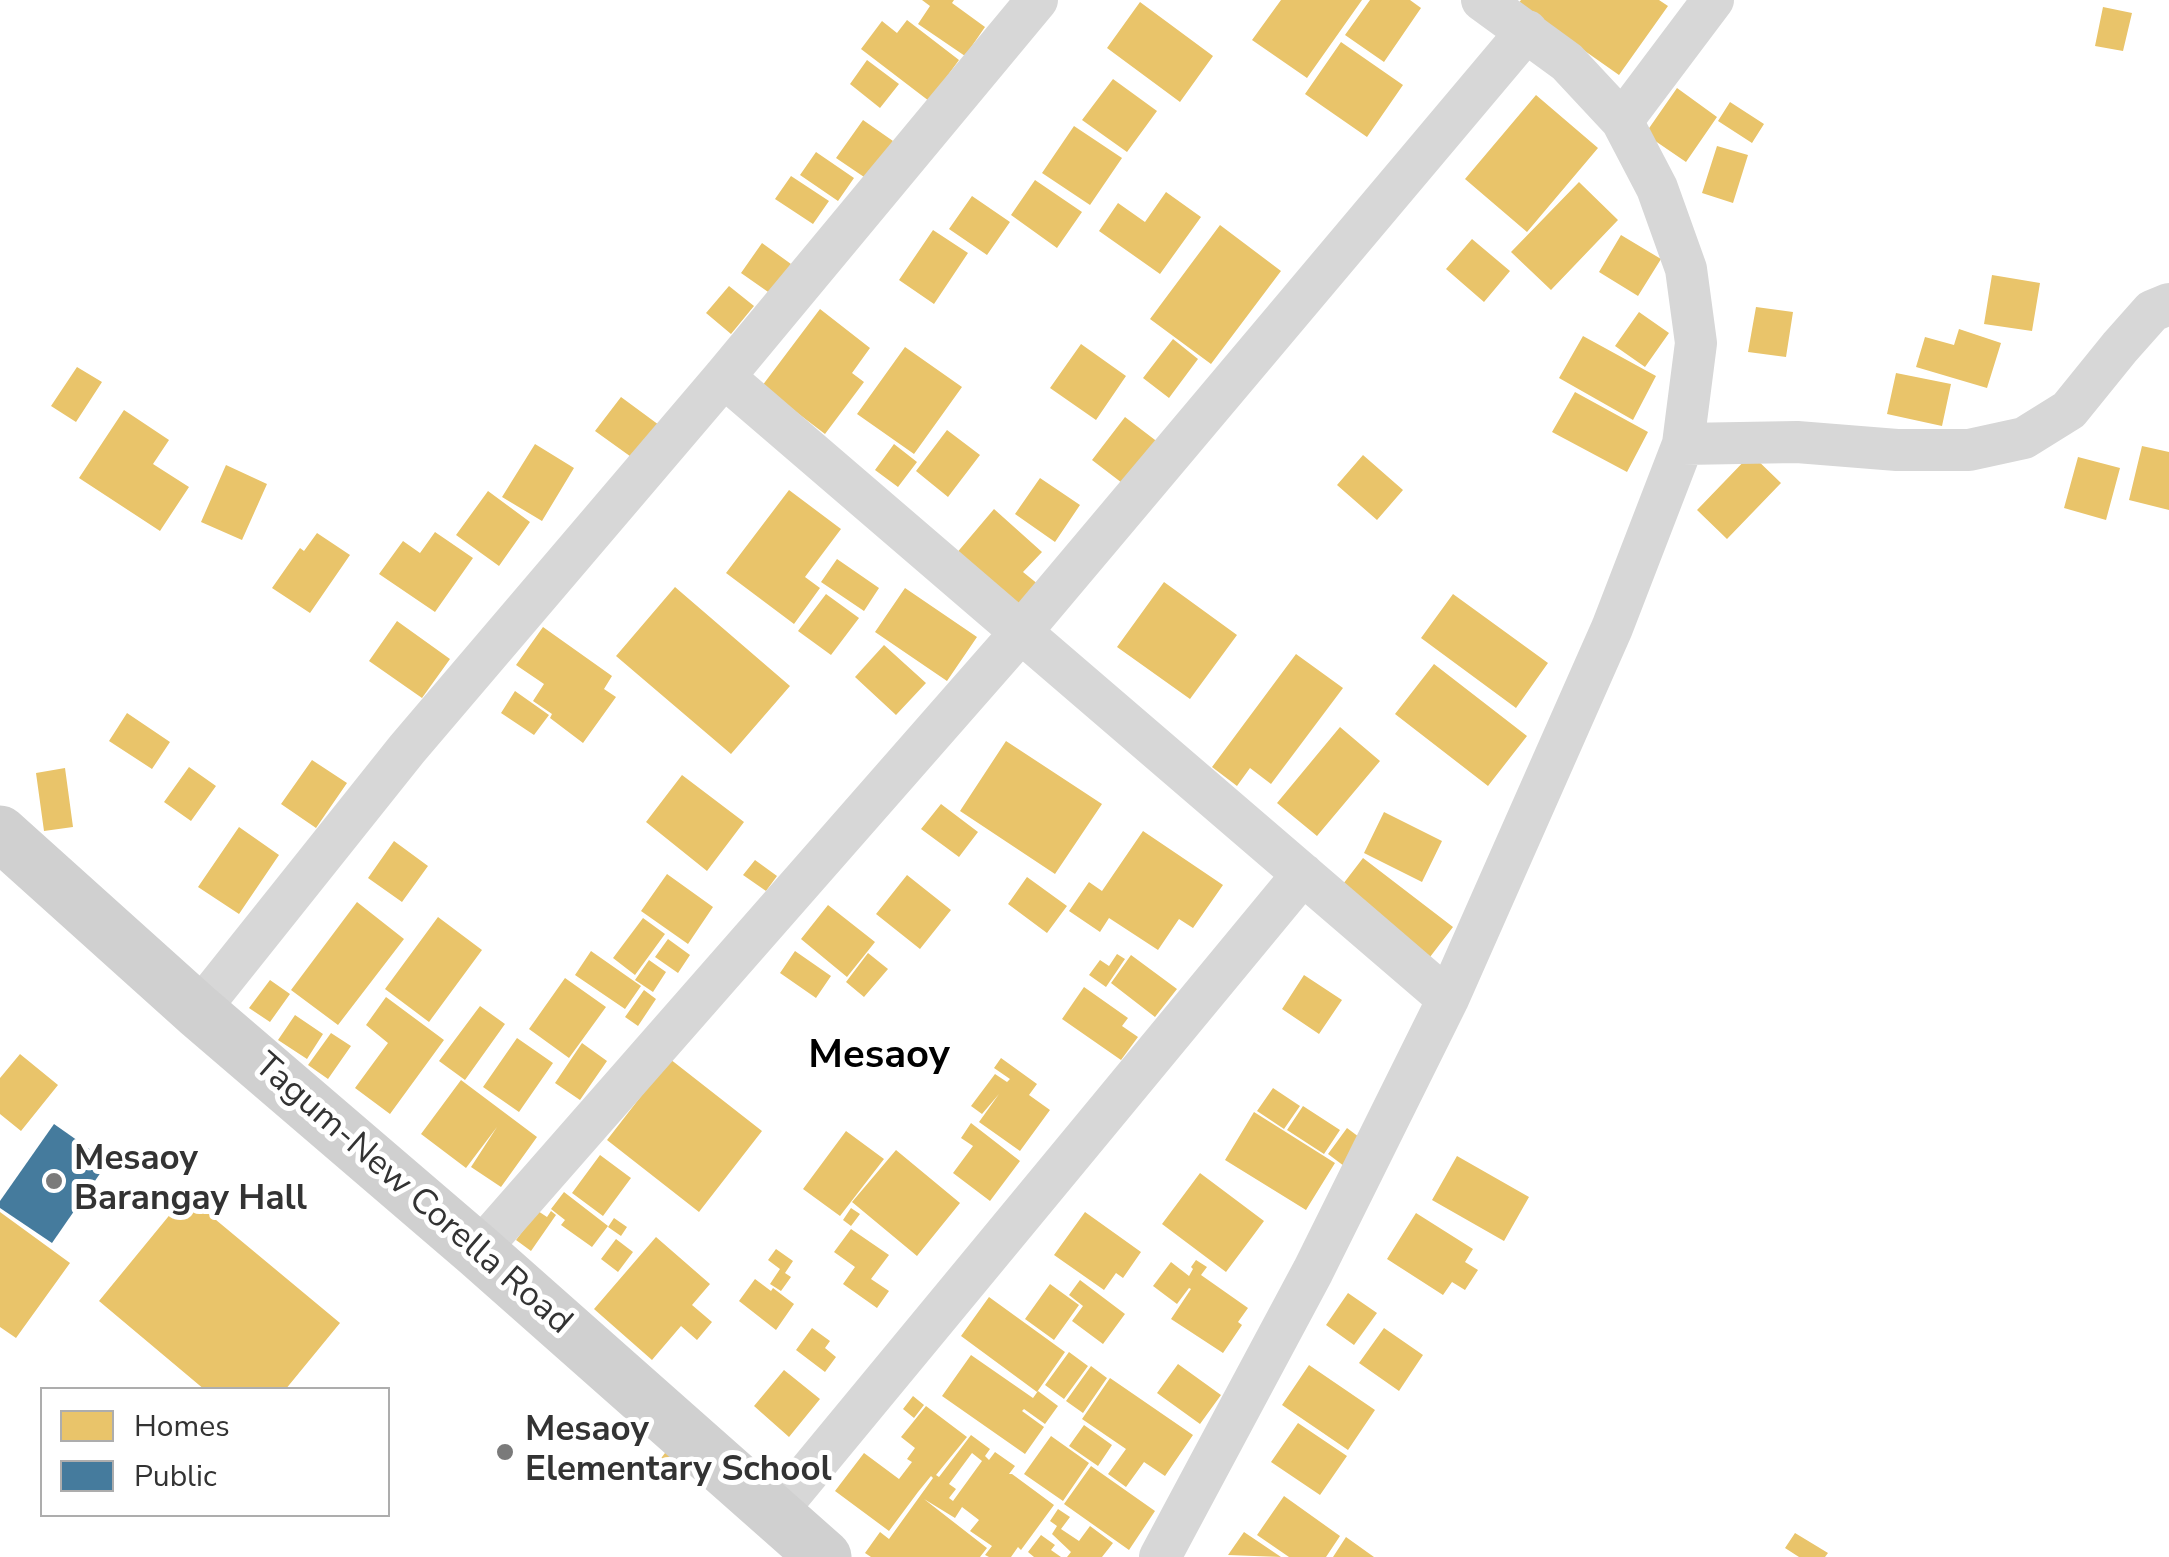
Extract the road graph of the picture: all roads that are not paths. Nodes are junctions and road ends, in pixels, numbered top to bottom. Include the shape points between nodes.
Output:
1 (1037, 0) edge
2 (1482, 0) edge
3 (1713, 0) edge
4 (1527, 31) junction
5 (1622, 120) junction
6 (2169, 304) edge
7 (724, 377) junction
8 (1683, 444) junction
9 (1021, 632) junction
10 (18, 848) edge
11 (1303, 874) junction
12 (1448, 999) junction
13 (198, 1010) junction
14 (478, 1251) junction
15 (774, 1513) junction
16 (824, 1557) edge
17 (1160, 1557) edge

1 - 7 street
2 - 4 street
3 - 5 street
4 - 5 street
4 - 9 street
5 - 8 street via 1657,188 1686,268 1696,343
6 - 8 street via 2152,311 2069,410 2024,438 1969,450
7 - 9 street
7 - 13 street via 407,749
8 - 12 street via 1612,628
9 - 11 street
9 - 14 street
10 - 13 main road, Tagum-New Corella Road
11 - 12 street
11 - 15 street
12 - 17 street via 1313,1272
13 - 14 main road, Tagum-New Corella Road
14 - 15 main road, Tagum-New Corella Road
15 - 16 main road, Tagum-New Corella Road

